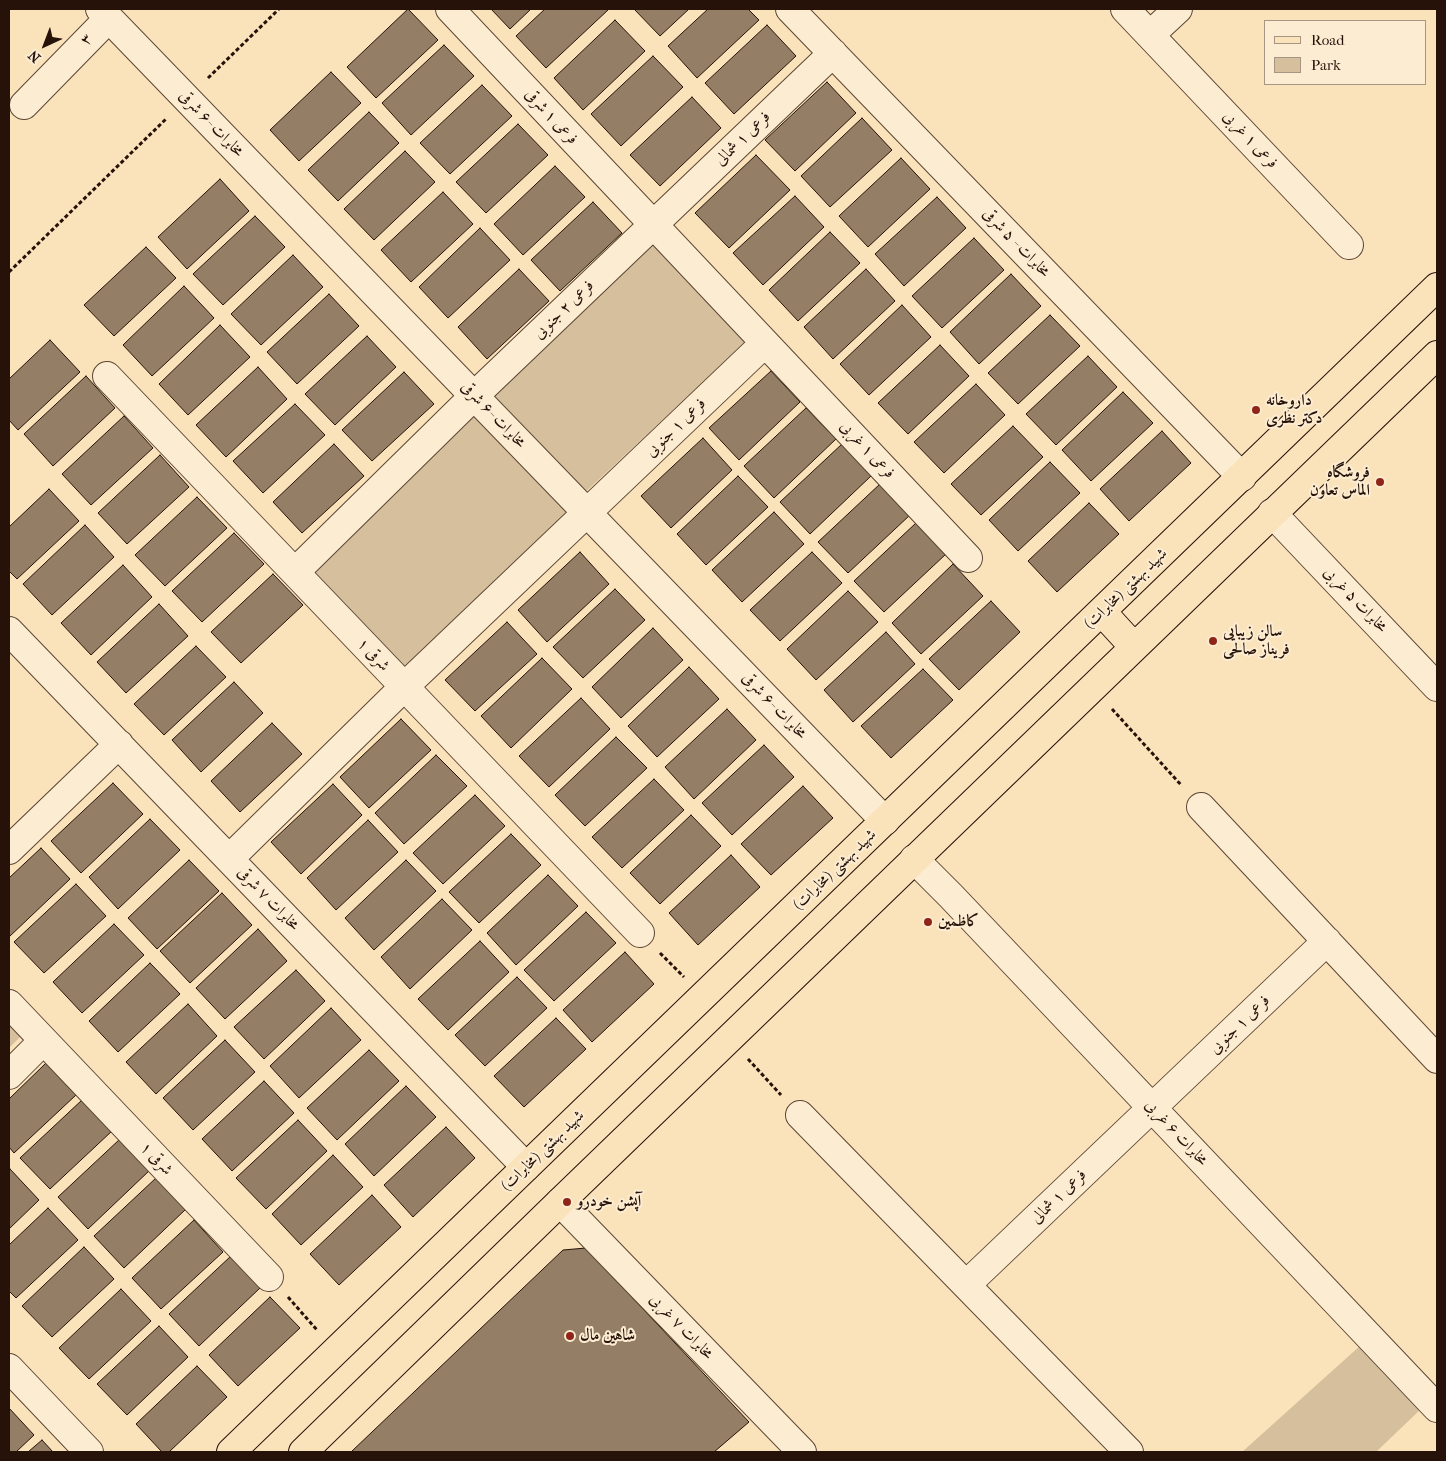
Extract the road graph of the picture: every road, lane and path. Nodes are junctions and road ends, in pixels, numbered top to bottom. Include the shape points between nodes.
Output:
1 (279, 9) edge
2 (450, 9) edge
3 (790, 9) edge
4 (1126, 9) edge
5 (1178, 9) edge
6 (104, 13) edge
7 (1150, 35) junction
8 (833, 53) junction
9 (187, 99) junction
10 (24, 105) dead end
11 (653, 224) junction
12 (1349, 245) dead end
13 (9, 272) edge
14 (1437, 287) edge
15 (765, 343) junction
16 (1437, 355) edge
17 (107, 376) dead end
18 (474, 396) junction
19 (1242, 476) junction
20 (588, 513) junction
21 (1272, 513) junction
22 (968, 558) dead end
23 (295, 572) junction
24 (1102, 612) junction
25 (9, 631) edge
26 (1134, 647) junction
27 (404, 687) junction
28 (1437, 687) edge
29 (1092, 688) junction
30 (119, 744) junction
31 (1201, 807) joint
32 (885, 821) junction
33 (9, 850) edge
34 (229, 859) junction
35 (914, 860) junction
36 (640, 934) joint
37 (1327, 941) junction
38 (704, 996) junction
39 (9, 1004) edge
40 (728, 1039) junction
41 (43, 1041) junction
42 (1437, 1060) edge
43 (9, 1075) edge
44 (1152, 1108) junction
45 (800, 1115) joint
46 (526, 1167) junction
47 (560, 1202) junction
48 (269, 1276) joint
49 (966, 1285) junction
50 (336, 1351) junction
51 (9, 1368) edge
52 (1437, 1408) edge
53 (89, 1452) edge
54 (231, 1452) edge
55 (303, 1452) edge
56 (802, 1452) edge
57 (1129, 1452) edge

1 - 9 path
2 - 11 street, فرعی ۱ شرقی
3 - 8 street, مخابرات - ۵ شرقی
4 - 7 street
5 - 7 street
6 - 9 street, مخابرات -۶ شرقی
6 - 10 street, ۳
7 - 12 street, فرعی ۱ غربی
8 - 11 street, فرعی ۱ شمالی
8 - 19 street, مخابرات - ۵ شرقی
9 - 13 path
9 - 18 street, مخابرات -۶ شرقی
11 - 15 street, فرعی ۱ شرقی
11 - 18 street, فرعی ۲ جنوبی
14 - 19 main road, شهید بهشتی (مخابرات)
15 - 20 street, فرعی ۱ جنوبی
15 - 22 street, فرعی ۱ غربی
16 - 21 main road
17 - 23 street, شرقی ۱
18 - 20 street, مخابرات -۶ شرقی
18 - 23 street, فرعی ۲ جنوبی
19 - 24 main road, شهید بهشتی (مخابرات)
20 - 27 street, فرعی ۱ جنوبی
20 - 32 street, مخابرات -۶ شرقی
21 - 26 main road
21 - 28 street, مخابرات ۵ غربی
23 - 27 street, شرقی ۱
24 - 26 main road
24 - 32 main road, شهید بهشتی (مخابرات)
25 - 30 street, مخابرات ۷ شرقی
26 - 29 main road
27 - 34 street, فرعی ۱ جنوبی
27 - 36 street, شرقی ۱
29 - 31 path
29 - 35 main road
30 - 33 street
30 - 34 street, مخابرات ۷ شرقی
31 - 37 street
32 - 38 main road, شهید بهشتی (مخابرات)
34 - 46 street, مخابرات ۷ شرقی
35 - 40 main road
35 - 44 street, مخابرات ۶ غربی
36 - 38 path
37 - 42 street
37 - 44 street, فرعی ۱ جنوبی
38 - 46 main road, شهید بهشتی (مخابرات)
39 - 41 street, شرقی ۱
40 - 45 path
40 - 47 main road
41 - 43 street
41 - 48 street, شرقی ۱
44 - 49 street, فرعی ۱ شمالی
44 - 52 street, مخابرات ۶ غربی
45 - 49 street
46 - 50 main road, شهید بهشتی (مخابرات)
47 - 55 main road
47 - 56 street, مخابرات ۷ غربی
48 - 50 path
49 - 57 street
50 - 54 main road, شهید بهشتی (مخابرات)
51 - 53 street

